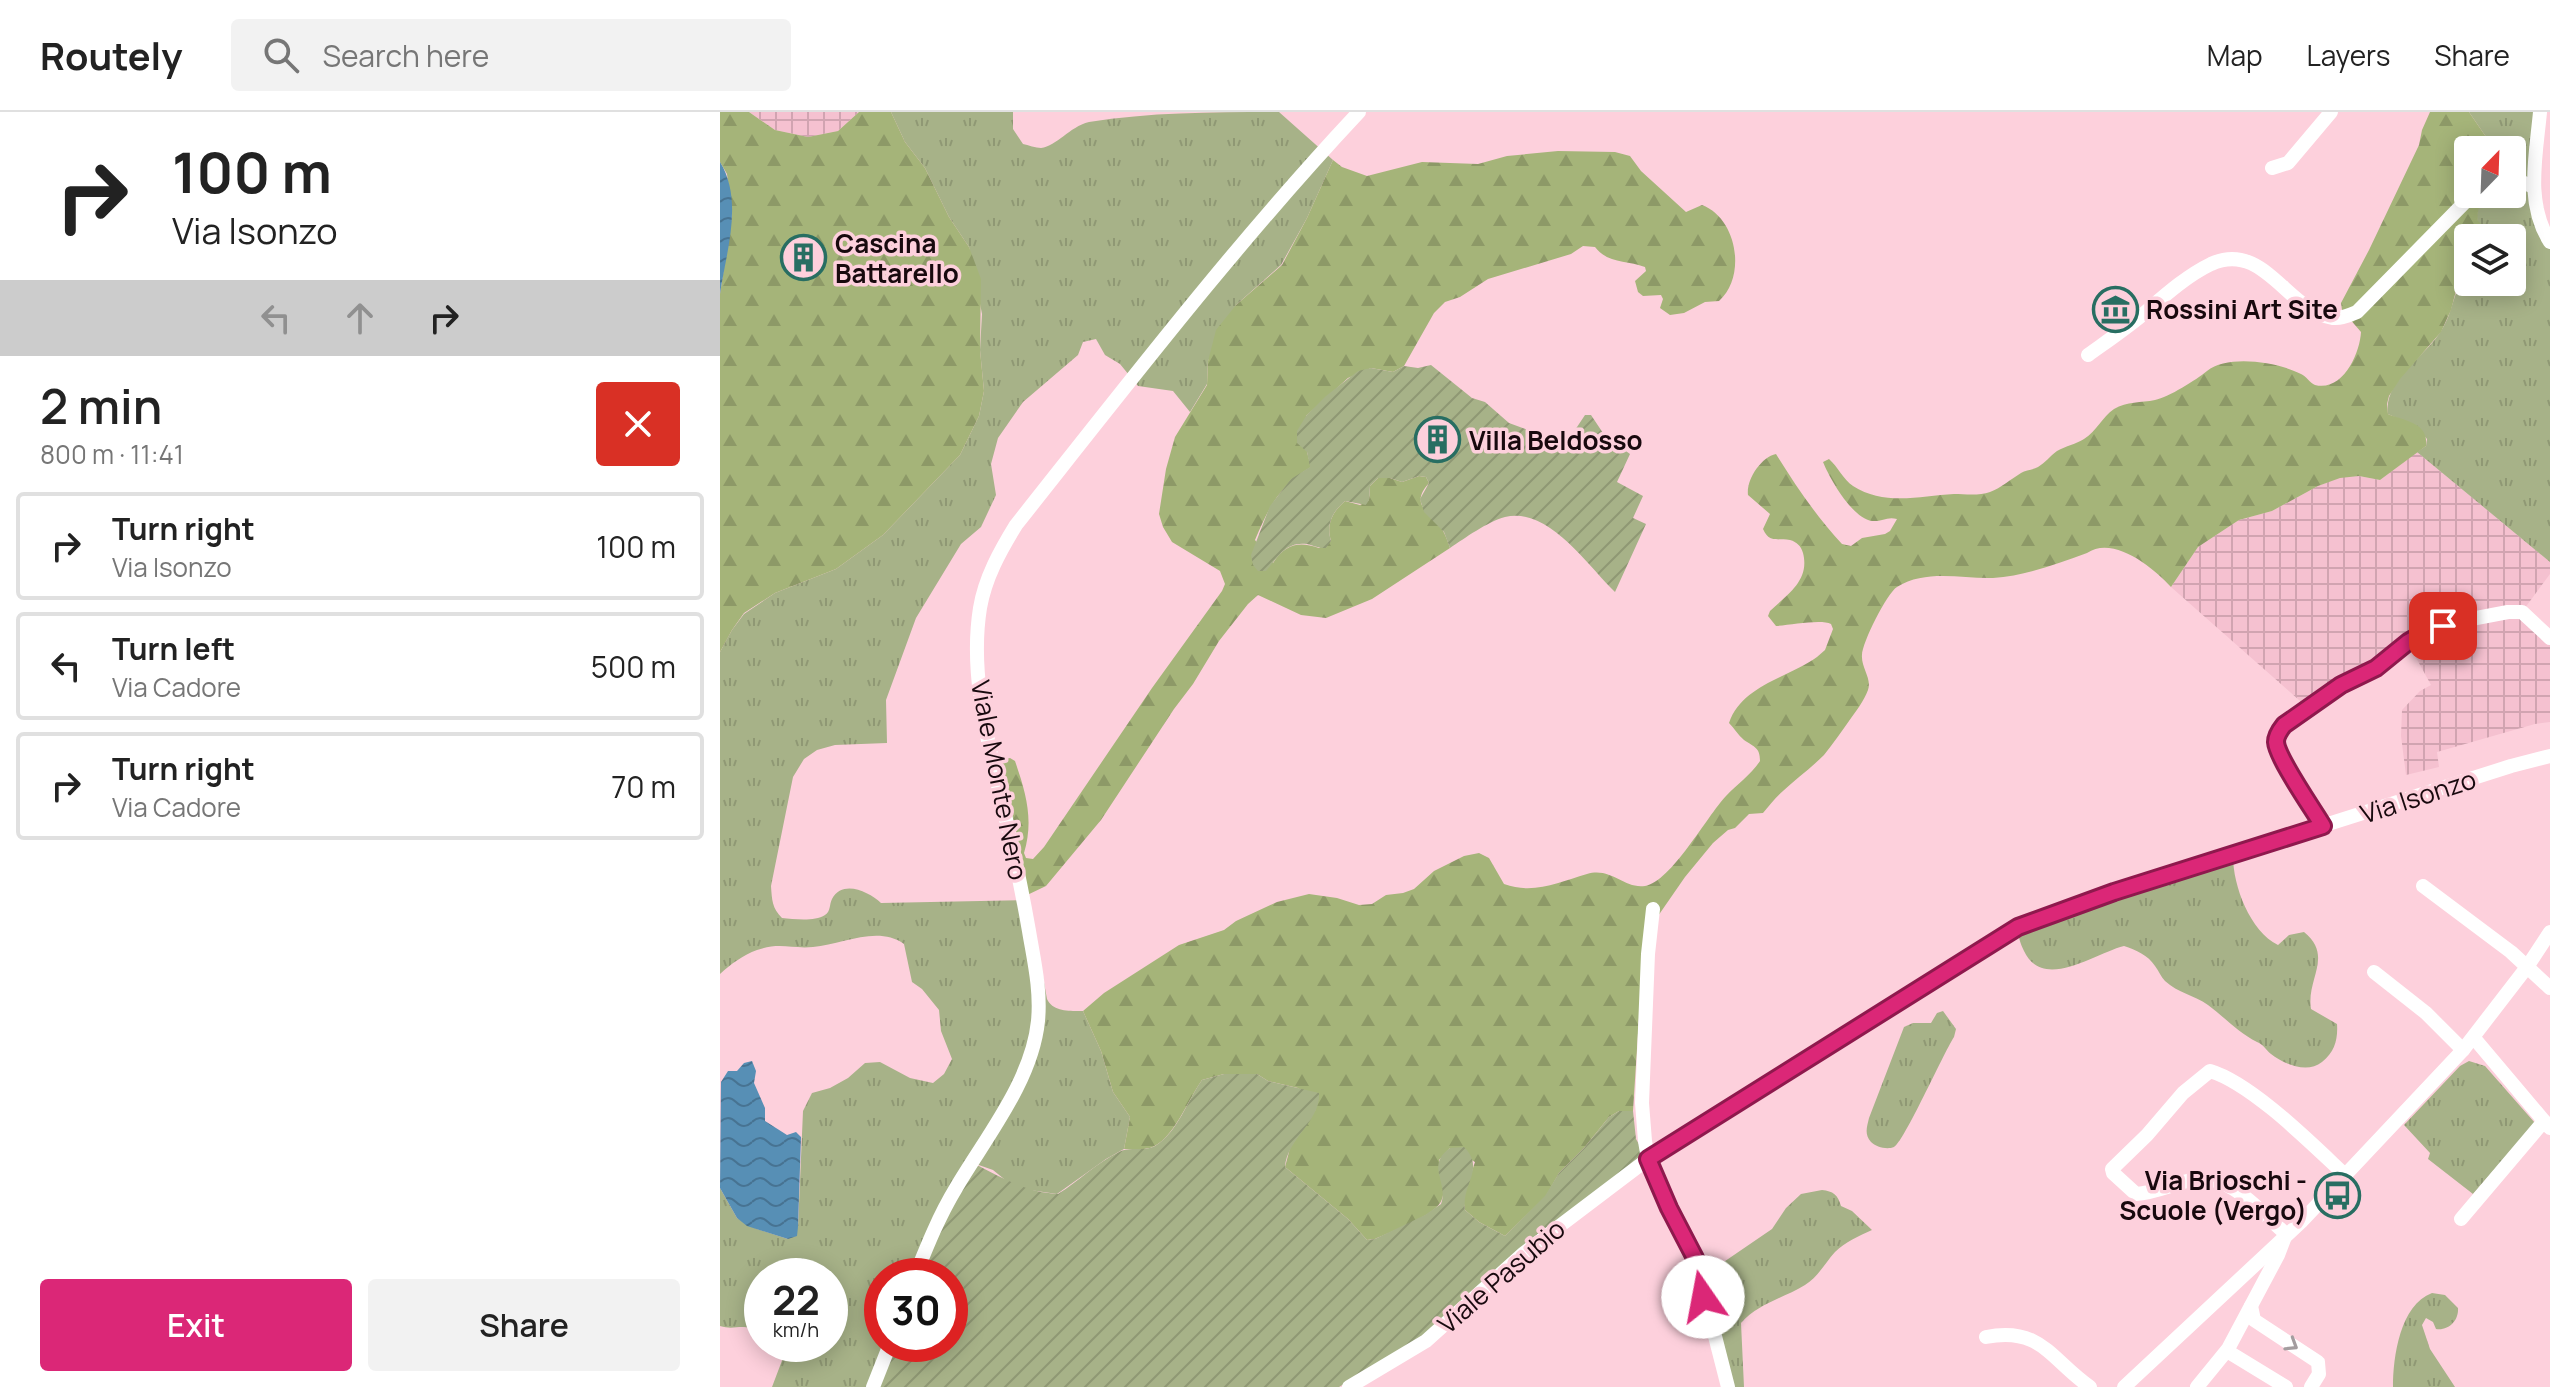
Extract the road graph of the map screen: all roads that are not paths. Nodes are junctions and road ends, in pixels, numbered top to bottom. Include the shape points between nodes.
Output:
1 (1359, 112) edge
2 (2331, 112) edge
3 (2540, 112) edge
4 (2272, 168) dead end
5 (2526, 184) edge
6 (2534, 187) junction
7 (2459, 208) edge
8 (2550, 242) edge
9 (2088, 355) dead end
10 (2550, 638) edge
11 (2550, 756) edge
12 (2323, 826) junction
13 (2423, 886) dead end
14 (1653, 909) dead end
15 (2550, 932) edge
16 (2527, 967) junction
17 (2374, 972) dead end
18 (2550, 988) edge
19 (2474, 1038) junction
20 (2463, 1050) junction
21 (2547, 1125) edge
22 (1648, 1159) junction
23 (2344, 1174) junction
24 (2461, 1219) dead end
25 (2286, 1234) junction
26 (923, 1258) edge
27 (2251, 1306) junction
28 (1986, 1337) dead end
29 (2227, 1351) junction
30 (883, 1362) edge
31 (873, 1387) edge
32 (1349, 1387) edge
33 (1728, 1387) edge
34 (2090, 1387) edge
35 (2124, 1387) edge
36 (2197, 1387) edge
37 (2286, 1387) edge
38 (2311, 1387) edge

1 - 26 street, Viale Monte Nero via 1303,172 1016,525 989,575 980,605 977,668 1038,985 1036,1039 1026,1070 955,1190
2 - 4 street via 2288,163
3 - 6 street
5 - 6 street
6 - 8 street via 2539,220
7 - 9 street via 2357,312 2334,318 2318,312 2254,263 2211,264 2113,331
10 - 12 street via 2522,612 2427,631 2284,725 2276,743 2282,759
11 - 12 street, Via Isonzo
12 - 22 street, Via Isonzo via 2018,927
13 - 16 street
14 - 22 street via 1642,1103
15 - 16 street
16 - 18 street
16 - 19 street
17 - 20 street
19 - 20 street
19 - 21 street
20 - 23 street
21 - 24 street
22 - 32 street, Viale Pasubio via 1524,1253 1426,1341
22 - 33 street via 1695,1258
23 - 25 street
23 - 25 street via 2251,1093 2210,1071 2112,1169 2136,1194 2201,1178 2214,1180 2244,1196
25 - 27 street
25 - 35 street
27 - 29 street
27 -> 38 street via 2254,1320 2318,1362 2319,1374
28 - 34 street via 2026,1337
29 - 36 street
29 - 37 street
30 - 31 street

